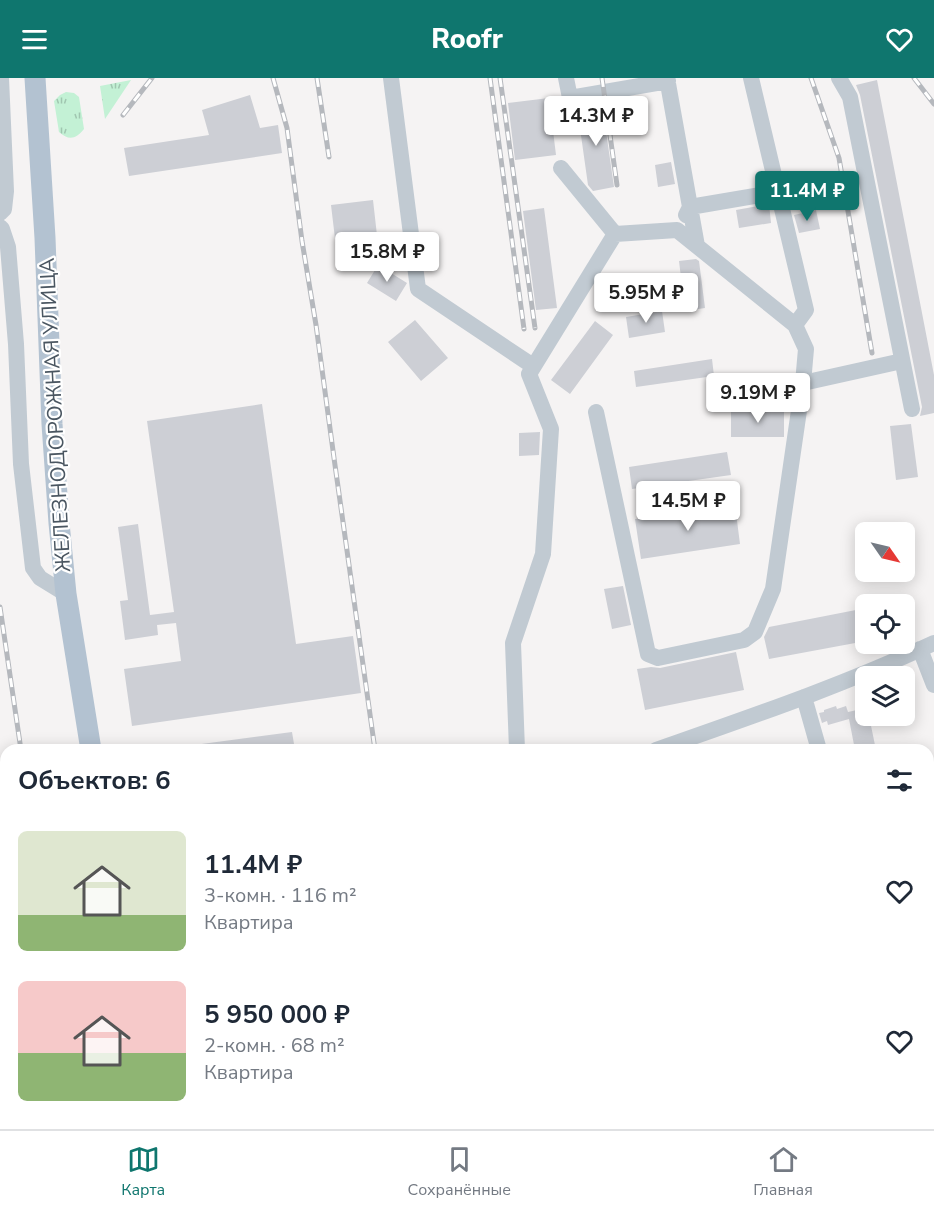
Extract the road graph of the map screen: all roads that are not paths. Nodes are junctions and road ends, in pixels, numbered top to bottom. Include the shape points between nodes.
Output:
1 (1, 78) edge
2 (391, 78) edge
3 (566, 78) edge
4 (751, 78) edge
5 (839, 78) edge
6 (667, 80) edge
7 (39, 82) edge
8 (561, 168) dead end
9 (778, 192) junction
10 (690, 207) junction
11 (0, 213) edge
12 (0, 227) edge
13 (677, 230) junction
14 (615, 234) junction
15 (697, 246) junction
16 (795, 325) junction
17 (902, 361) junction
18 (533, 366) junction
19 (803, 383) junction
20 (912, 409) dead end
21 (596, 412) dead end
22 (66, 594) junction
23 (927, 646) edge
24 (934, 685) edge
25 (804, 697) junction
26 (90, 744) edge
27 (517, 744) edge
28 (673, 744) edge
29 (817, 744) edge

1 - 11 street via 6,191
2 - 18 street via 418,290
3 - 6 street via 570,98
4 - 9 street
5 - 17 street via 850,97
6 - 10 street
7 - 22 main road, ЖЕЛЕЗНОДОРОЖНАЯ УЛИЦА via 51,424
8 - 14 street
9 - 10 street
9 - 16 street via 806,310
10 - 13 street
10 - 15 street
12 - 22 street via 8,247 21,464 33,568 40,578
13 - 14 street
13 - 15 street
14 - 18 street
15 - 16 street
16 - 19 street via 806,350
17 - 19 street
17 - 20 street
18 - 27 street via 529,374 551,429 543,554 513,643
19 - 21 street via 773,588 755,633 744,640 658,658 648,654
22 - 26 main road, ЖЕЛЕЗНОДОРОЖНАЯ УЛИЦА
23 - 24 street
23 - 25 street
25 - 28 street
25 - 29 street

